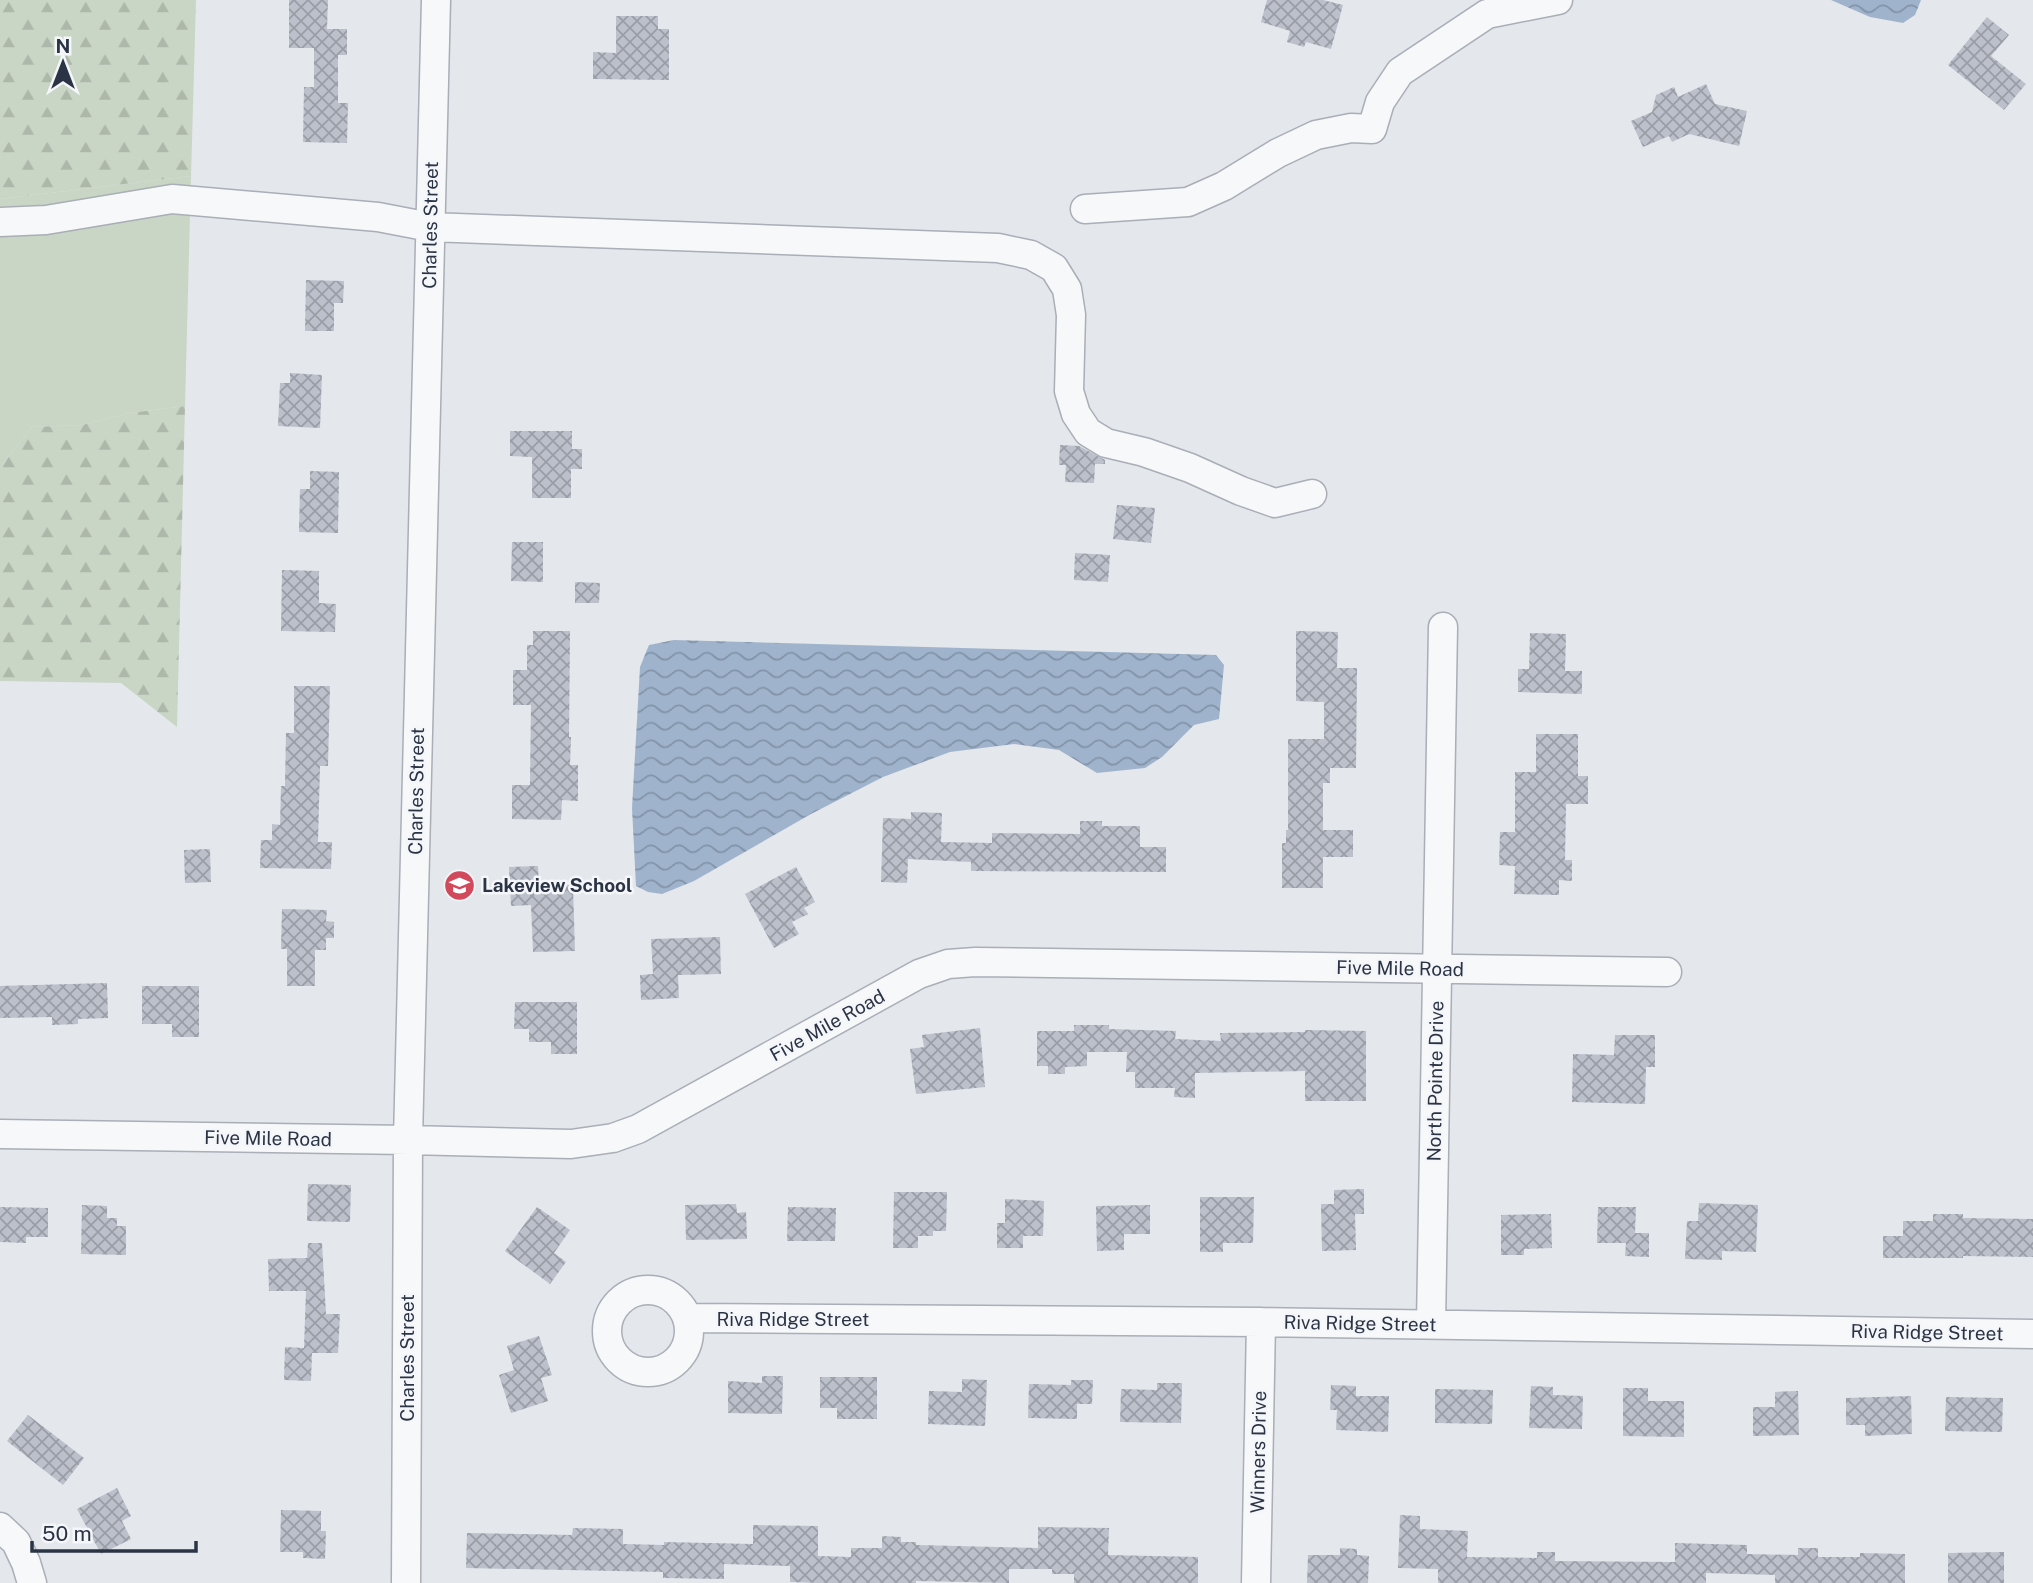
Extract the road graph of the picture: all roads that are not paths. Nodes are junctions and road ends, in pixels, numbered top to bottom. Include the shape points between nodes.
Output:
1 (436, 0) edge
2 (1558, 0) edge
3 (1084, 209) dead end
4 (0, 222) edge
5 (430, 227) junction
6 (1312, 494) dead end
7 (1443, 628) dead end
8 (1437, 968) junction
9 (1667, 972) dead end
10 (0, 1134) edge
11 (408, 1139) junction
12 (687, 1318) dead end
13 (1261, 1322) junction
14 (1432, 1324) junction
15 (2033, 1334) edge
16 (0, 1527) edge
17 (32, 1583) edge
18 (406, 1583) edge
19 (1256, 1583) edge

1 - 5 street, Charles Street
2 - 3 street via 1487,14 1400,72 1380,102 1372,129 1316,135 1188,202
4 - 5 street via 46,220 172,199 378,217
5 - 6 street via 998,248 1031,255 1054,268 1067,289 1069,391 1088,432 1106,443 1190,468 1275,503
5 - 11 street, Charles Street
7 - 8 street, North Pointe Drive
8 - 9 street, Five Mile Road
8 - 11 street, Five Mile Road via 948,964 919,974 638,1129 613,1138 571,1144
8 - 14 street, North Pointe Drive
10 - 11 street, Five Mile Road
11 - 18 street, Charles Street
12 - 13 street, Riva Ridge Street
13 - 14 street, Riva Ridge Street
13 - 19 street, Winners Drive
14 - 15 street, Riva Ridge Street
16 - 17 street via 16,1542

